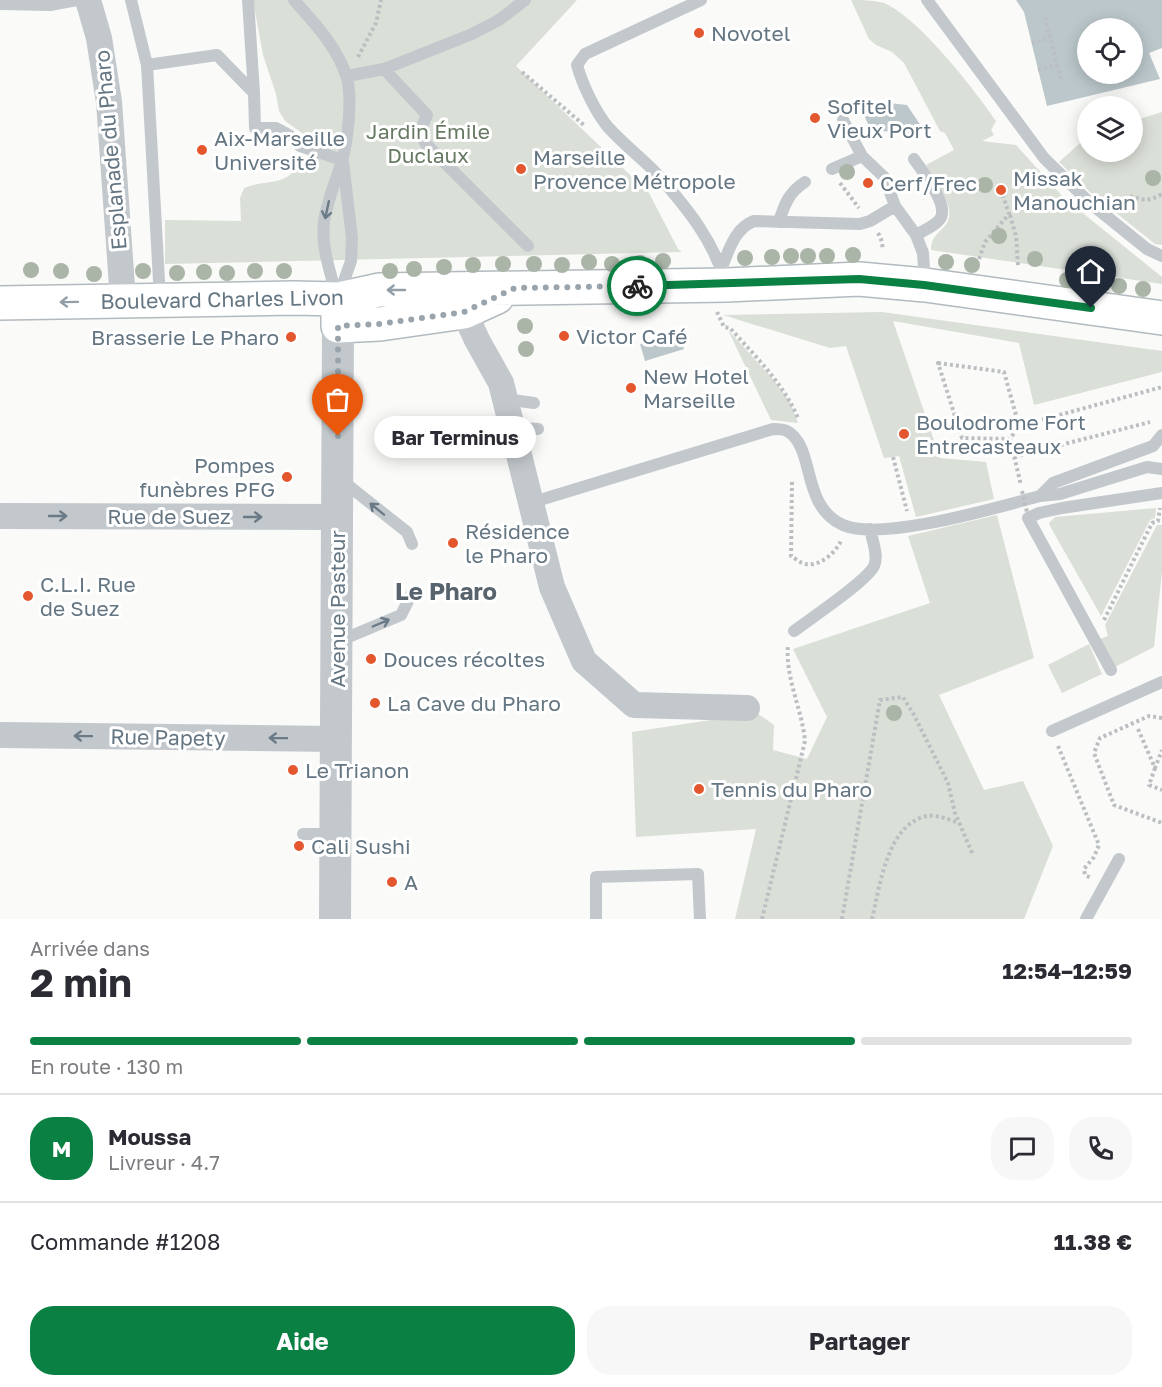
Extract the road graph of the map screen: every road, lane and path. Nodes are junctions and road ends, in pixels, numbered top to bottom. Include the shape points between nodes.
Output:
1 (77, 0) edge
2 (88, 0) edge
3 (131, 0) edge
4 (248, 0) edge
5 (294, 0) edge
6 (381, 0) edge
7 (525, 0) edge
8 (701, 0) edge
9 (927, 0) edge
10 (0, 4) edge
11 (1045, 17) dead end
12 (1050, 38) junction
13 (1032, 43) dead end
14 (147, 65) junction
15 (1057, 65) junction
16 (384, 69) junction
17 (1038, 70) dead end
18 (347, 76) junction
19 (1061, 79) dead end
20 (254, 93) junction
21 (843, 120) dead end
22 (862, 156) junction
23 (914, 159) dead end
24 (342, 160) junction
25 (834, 174) joint
26 (805, 182) dead end
27 (1001, 190) dead end
28 (1162, 194) edge
29 (1130, 196) dead end
30 (895, 206) junction
31 (1009, 214) junction
32 (870, 221) junction
33 (779, 222) junction
34 (916, 235) junction
35 (528, 246) dead end
36 (1162, 256) edge
37 (979, 259) dead end
38 (1018, 265) dead end
39 (724, 276) junction
40 (924, 285) junction
41 (160, 300) junction
42 (123, 301) junction
43 (459, 301) junction
44 (0, 303) edge
45 (338, 313) junction
46 (1162, 318) edge
47 (1162, 387) edge
48 (505, 399) junction
49 (534, 402) dead end
50 (1147, 423) dead end
51 (1019, 426) junction
52 (512, 427) junction
53 (538, 429) dead end
54 (1162, 435) edge
55 (1010, 439) junction
56 (893, 456) dead end
57 (1014, 457) junction
58 (1162, 469) edge
59 (338, 477) junction
60 (1020, 481) dead end
61 (1022, 491) dead end
62 (1040, 496) junction
63 (1161, 499) edge
64 (530, 503) junction
65 (1027, 512) dead end
66 (0, 516) edge
67 (338, 517) junction
68 (910, 527) junction
69 (870, 530) junction
70 (412, 544) dead end
71 (412, 593) dead end
72 (794, 631) joint
73 (1094, 638) junction
74 (337, 642) junction
75 (1111, 670) dead end
76 (1162, 682) edge
77 (1118, 685) dead end
78 (1124, 698) junction
79 (747, 708) dead end
80 (1162, 718) edge
81 (1138, 729) dead end
82 (1052, 731) joint
83 (0, 735) edge
84 (337, 739) junction
85 (1162, 750) edge
86 (1155, 768) junction
87 (1162, 790) edge
88 (959, 823) junction
89 (1162, 823) edge
90 (303, 834) dead end
91 (336, 834) junction
92 (973, 855) dead end
93 (1119, 859) dead end
94 (1084, 869) dead end
95 (335, 919) edge
96 (596, 919) edge
97 (700, 919) edge
98 (762, 919) edge
99 (842, 919) edge
100 (872, 919) edge
101 (1086, 919) edge

1 - 10 lane via 50,5
2 - 42 street, Esplanade du Pharo via 99,38 109,102
3 - 14 lane
4 - 20 lane
5 - 18 lane via 332,45
6 - 18 path via 376,23
7 - 16 lane via 472,34
8 - 39 lane via 585,54 577,66 608,127 693,217 711,244
9 - 36 lane via 1044,158 1090,203 1147,249
11 - 12 path
12 - 13 path
12 - 15 path
14 - 20 lane via 217,55
14 - 41 lane
15 - 17 path
15 - 19 path
16 - 18 lane
16 - 35 lane via 427,115 422,126 426,144
18 - 24 lane via 350,105
20 - 24 lane via 255,128 276,128 300,146
21 - 22 lane
22 - 25 lane
22 - 30 lane via 885,178
23 - 34 lane via 942,207 939,220
24 - 45 lane via 352,226 351,261
24 -> 45 lane via 324,222 323,242
25 - 32 path
26 - 33 lane via 788,197
27 - 31 path
28 - 29 path via 1143,201
30 - 32 lane
30 - 34 lane
31 - 37 path via 985,242
31 - 38 path via 1016,236
32 - 33 lane via 849,225
33 - 39 lane via 748,223 738,232
34 - 40 lane via 923,253
39 - 40 main road, Boulevard Charles Livon via 859,279
39 - 43 main road, Boulevard Charles Livon via 515,288
40 - 46 main road, Boulevard Charles Livon
41 - 42 main road, Boulevard Charles Livon
41 - 45 main road, Boulevard Charles Livon
42 -> 44 main road, Boulevard Charles Livon
43 - 45 main road, Boulevard Charles Livon via 379,290
43 - 48 street via 501,383
45 - 59 street, Avenue Pasteur
47 - 51 path
48 - 49 lane
48 - 52 street
50 - 57 path
51 - 55 path
51 - 55 path via 1004,372 938,363 962,438
52 - 53 lane
52 - 64 street
54 - 62 lane via 1153,446 1053,483
55 - 57 path
56 - 68 path
57 - 60 path
58 - 62 lane via 1147,467 1060,494
59 - 67 street, Avenue Pasteur
70 -> 59 lane via 407,532
61 - 65 path, bridge
62 - 68 lane
63 - 73 path via 1158,521 1152,523
63 - 73 lane via 1062,508 1028,518
64 - 69 lane via 773,429 786,430 798,440 819,507 844,526
64 - 79 street via 552,587 584,661 634,705
66 -> 67 street, Rue de Suez
67 - 74 street, Avenue Pasteur
68 - 69 lane
69 - 72 lane via 876,554 874,566
74 -> 71 lane via 401,615
72 - 98 path via 787,652 805,741
73 - 75 lane
74 - 84 street, Avenue Pasteur
76 - 78 lane
77 - 78 lane
78 - 82 lane
80 - 89 path via 1149,716 1100,738 1094,753 1114,805
81 - 86 path
82 - 94 path via 1099,845
84 -> 83 street, Rue Papety
84 - 91 street, Avenue Pasteur
85 - 86 path
86 - 87 path via 1149,786
88 - 92 path
88 - 99 path via 948,783 903,697 880,700
88 - 100 path via 928,815 898,836 886,860
90 - 91 lane
91 - 95 street, Avenue Pasteur
93 - 101 lane
96 - 97 lane via 596,877 698,874

